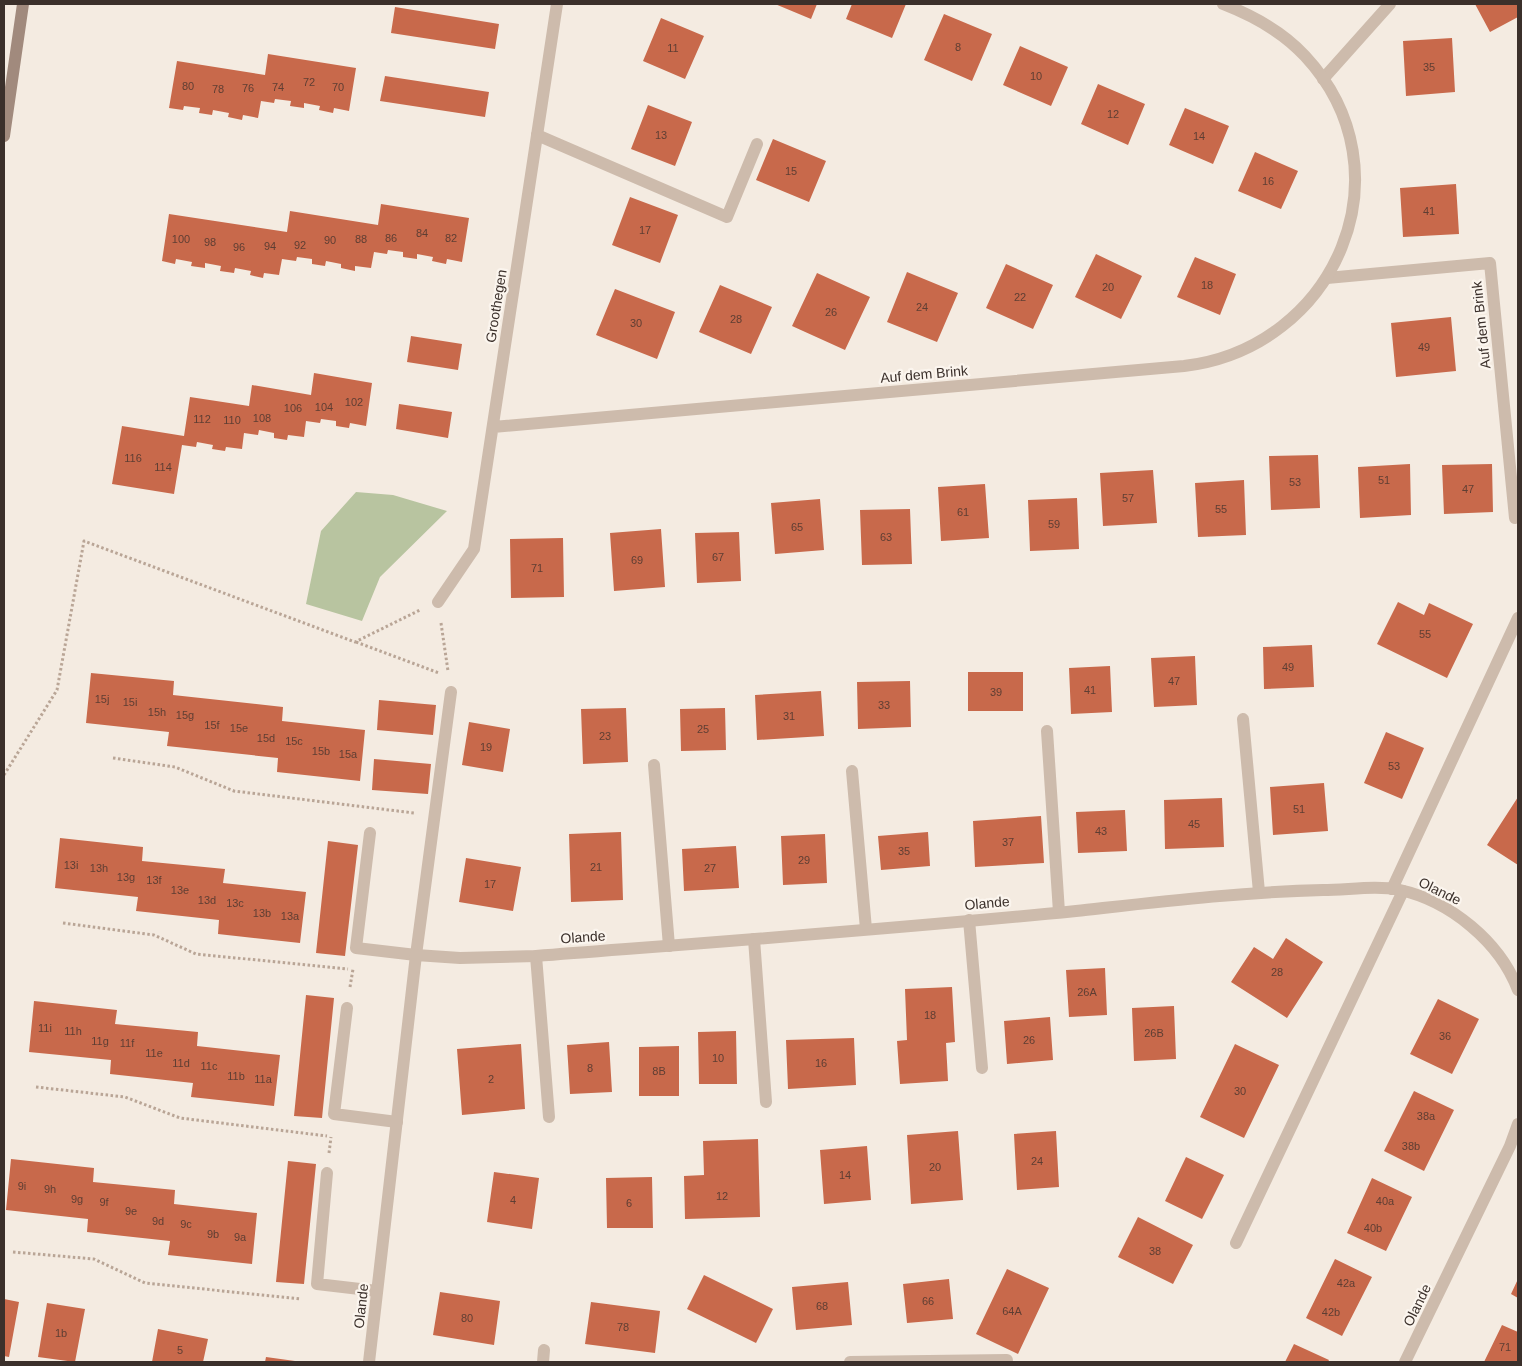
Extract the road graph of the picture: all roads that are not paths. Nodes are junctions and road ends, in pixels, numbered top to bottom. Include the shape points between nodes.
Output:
1 (23, 4) edge
2 (557, 4) edge
3 (1223, 4) edge
4 (1390, 4) edge
5 (1323, 80) junction
6 (537, 134) junction
7 (4, 136) edge
8 (757, 144) dead end
9 (1327, 278) junction
10 (493, 427) junction
11 (1515, 518) dead end
12 (438, 602) road end
13 (1518, 618) edge
14 (451, 692) dead end
15 (1243, 719) dead end
16 (1047, 731) dead end
17 (654, 765) dead end
18 (852, 771) dead end
19 (370, 833) dead end
20 (1398, 890) junction
21 (1259, 892) junction
22 (1059, 912) junction
23 (969, 920) junction
24 (866, 929) junction
25 (754, 939) junction
26 (668, 946) junction
27 (416, 955) junction
28 (536, 956) junction
29 (1518, 990) edge
30 (347, 1008) road end
31 (982, 1068) dead end
32 (766, 1102) dead end
33 (549, 1117) dead end
34 (397, 1122) junction
35 (1518, 1124) edge
36 (327, 1173) road end
37 (1236, 1243) dead end
38 (377, 1291) junction
39 (1007, 1360) dead end
40 (369, 1362) edge
41 (851, 1362) edge
42 (1406, 1362) edge

1 - 7 main road
2 - 6 street, Groothegen
3 - 5 street, Auf dem Brink via 1281,34 1306,56
4 - 5 street
5 - 9 street, Auf dem Brink via 1334,97 1346,128 1354,176 1349,226
6 - 8 street via 727,217
6 - 10 street, Groothegen
9 - 10 street, Auf dem Brink via 1301,311 1276,333 1233,356 1201,364
9 - 11 street, Auf dem Brink via 1490,263
10 - 12 street, Groothegen via 474,549
13 - 20 street
14 - 27 street, Olande
15 - 21 street
16 - 22 street
17 - 26 street
18 - 24 street
19 - 27 street via 356,948
20 - 21 street, Olande
20 - 29 street, Olande via 1420,896 1475,928 1501,959
20 - 37 street
21 - 22 street, Olande
22 - 23 street, Olande
23 - 24 street, Olande
23 - 31 street
24 - 25 street, Olande
25 - 26 street, Olande
25 - 32 street
26 - 28 street, Olande
27 - 28 street, Olande via 460,958
27 - 34 street, Olande
28 - 33 street
30 - 34 street via 334,1114
34 - 38 street, Olande
35 - 42 street, Olande
36 - 38 street via 317,1284
38 - 40 street, Olande
39 - 41 street

